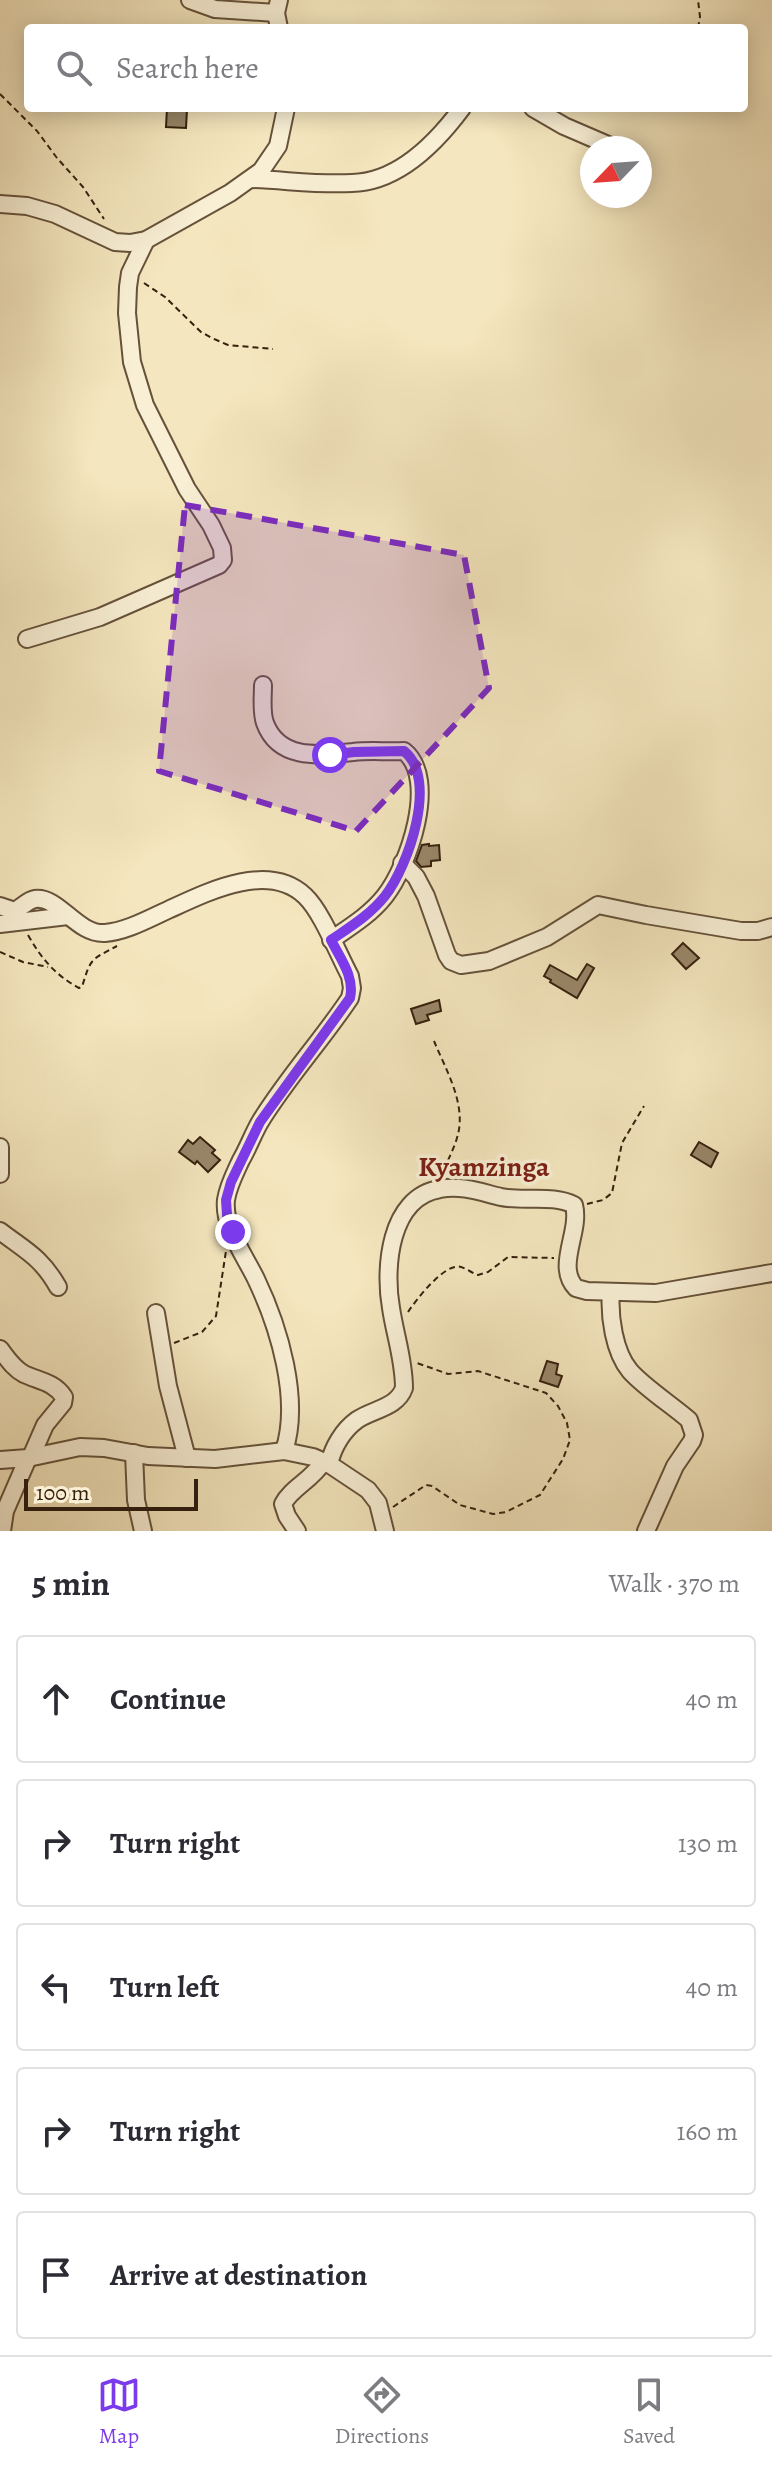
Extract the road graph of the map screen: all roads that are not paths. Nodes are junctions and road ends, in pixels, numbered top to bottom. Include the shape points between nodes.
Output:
1 (190, 0) edge
2 (278, 14) edge
3 (285, 112) edge
4 (459, 112) edge
5 (540, 112) edge
6 (587, 136) edge
7 (251, 179) junction
8 (1, 203) edge
9 (146, 240) junction
10 (27, 639) dead end
11 (263, 685) dead end
12 (402, 863) junction
13 (0, 906) edge
14 (68, 916) junction
15 (0, 924) edge
16 (772, 927) edge
17 (331, 940) junction
18 (0, 1147) edge
19 (0, 1174) edge
20 (0, 1231) edge
21 (772, 1273) edge
22 (58, 1287) dead end
23 (611, 1292) junction
24 (156, 1313) dead end
25 (0, 1349) edge
26 (284, 1451) junction
27 (134, 1453) junction
28 (30, 1457) junction
29 (187, 1458) junction
30 (0, 1460) edge
31 (326, 1463) junction
32 (384, 1523) edge
33 (2, 1531) edge
34 (143, 1531) edge
35 (297, 1531) edge
36 (646, 1531) edge

1 - 2 street via 215,9
3 - 7 street via 278,146
4 - 7 street via 426,150 373,179 354,184
5 - 6 street
7 - 9 street
8 - 9 street via 55,214 115,242
9 - 10 street via 130,273 132,362 145,405 211,525 223,560 100,617
11 - 12 street via 264,721 284,748 330,755 404,751 412,757 418,772 419,813
12 - 16 street via 426,896 447,955 461,965 489,961 547,937 598,905 741,931
12 - 17 street via 385,896
13 - 14 street via 15,911 39,899
14 - 15 street
14 - 17 street via 100,934 233,885 277,880 306,897
17 - 26 street via 350,976 350,998 260,1122 226,1200 233,1232 279,1341 289,1394
18 - 19 street
20 - 22 street via 31,1251
21 - 23 street via 683,1290
23 - 31 street via 576,1288 568,1275 574,1205 461,1187 419,1198 392,1239 389,1293 402,1394 357,1420
23 - 36 street via 612,1323 623,1361 693,1429 692,1441
24 - 29 street
25 - 28 street via 15,1368 51,1384 64,1397
26 - 29 street
26 - 31 street
27 - 28 street via 80,1447
27 - 29 street
27 - 34 street
28 - 30 street
28 - 33 street via 5,1511
31 - 32 street via 368,1490
31 - 35 street via 283,1504

